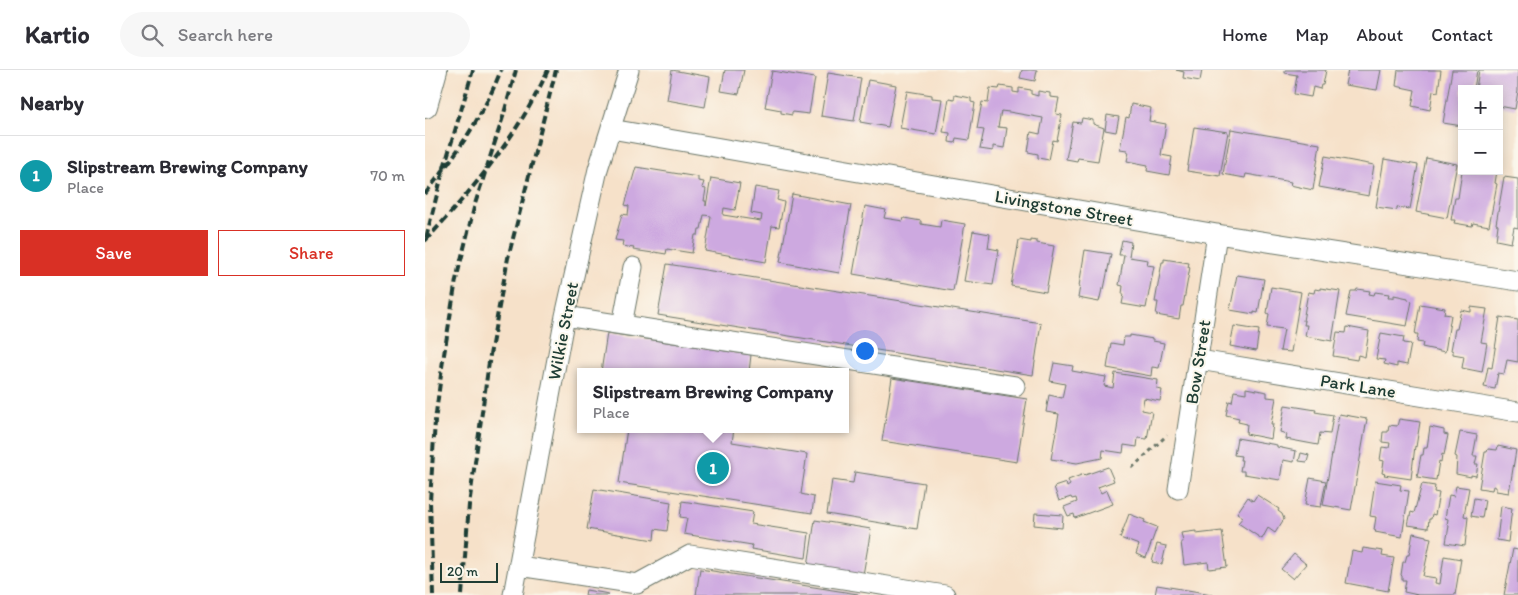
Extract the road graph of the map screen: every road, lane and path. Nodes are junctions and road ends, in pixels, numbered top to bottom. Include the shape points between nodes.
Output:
1 (435, 70) edge
2 (629, 70) edge
3 (425, 106) edge
4 (611, 129) junction
5 (1217, 234) junction
6 (633, 267) dead end
7 (1518, 281) edge
8 (565, 316) junction
9 (622, 325) junction
10 (1199, 360) junction
11 (1015, 386) dead end
12 (1518, 412) edge
13 (1169, 433) dead end
14 (1132, 468) dead end
15 (1178, 489) dead end
16 (519, 566) junction
17 (513, 595) edge
18 (945, 595) edge

1 - 3 main road
2 - 4 street, Wilkie Street
4 - 5 street, Livingstone Street
4 - 8 street, Wilkie Street
5 - 7 street, Livingstone Street
5 - 10 street, Bow Street
6 - 9 street
8 - 9 street
8 - 16 street, Wilkie Street
9 - 11 street
10 - 12 street, Park Lane
10 - 15 street, Bow Street
13 - 14 path
16 - 17 street, Wilkie Street
16 - 18 street via 637,584 690,555

